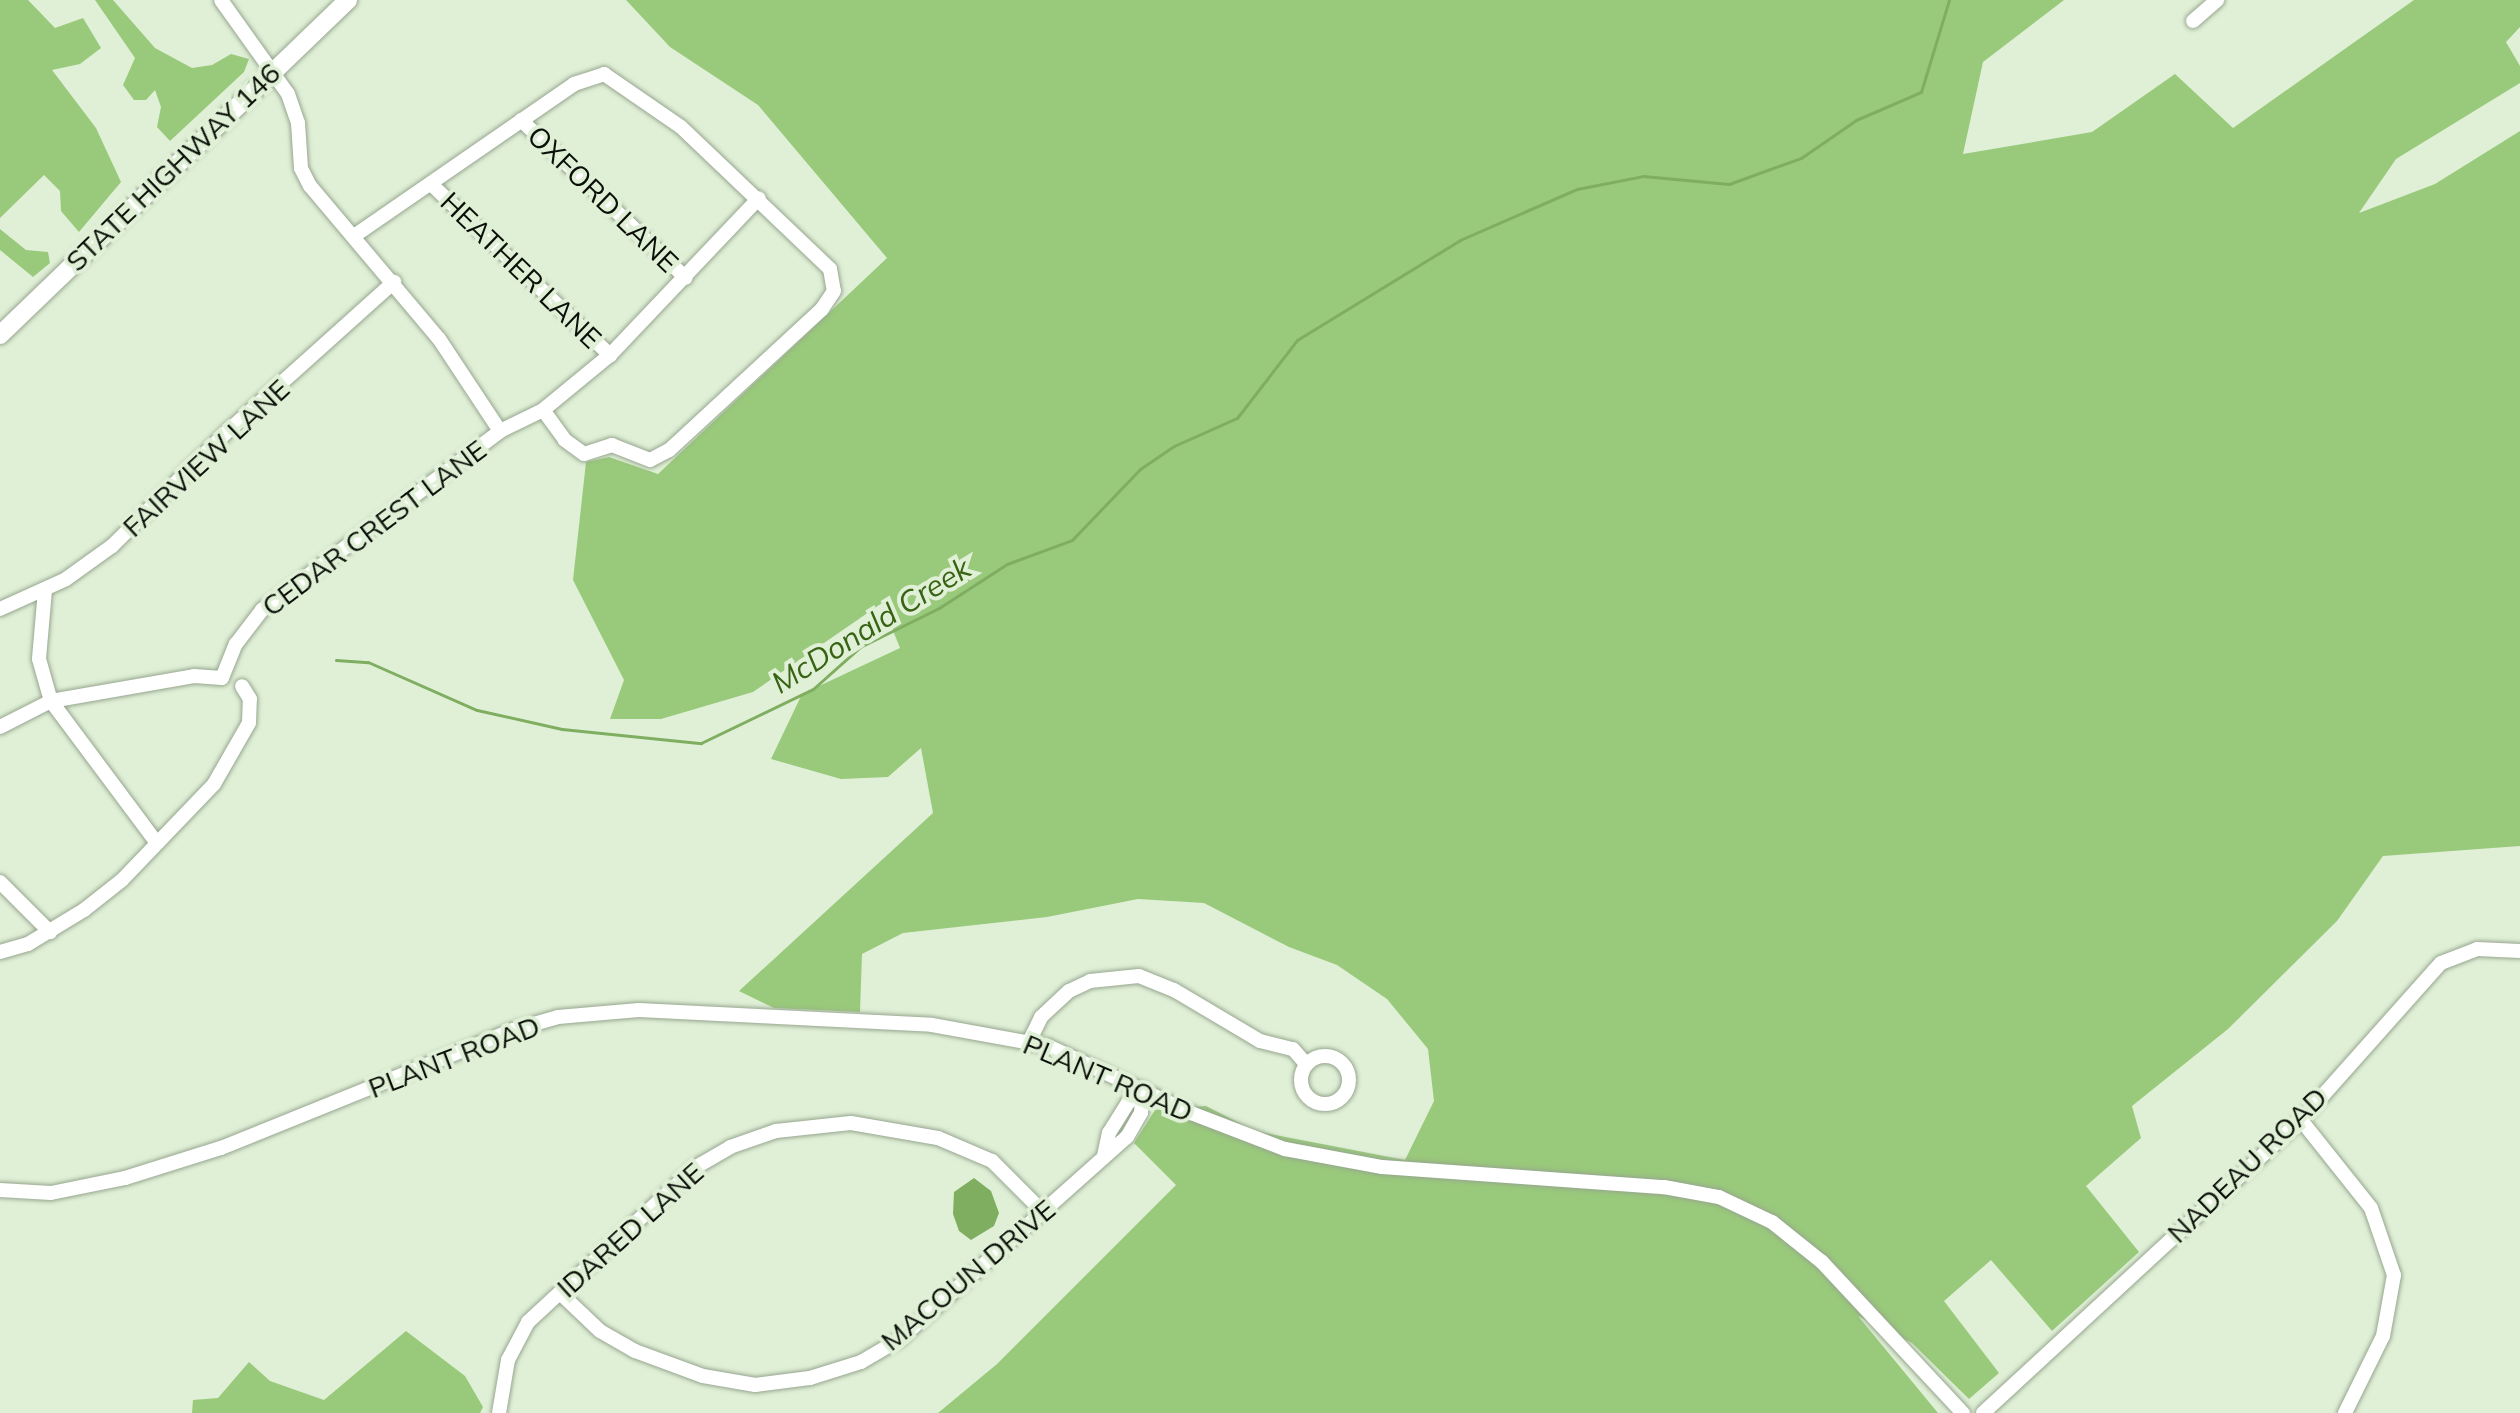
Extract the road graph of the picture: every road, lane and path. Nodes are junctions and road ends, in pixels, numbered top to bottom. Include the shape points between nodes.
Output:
1 (221, 0) edge
2 (348, 0) edge
3 (2217, 0) edge
4 (2193, 21) dead end
5 (270, 73) junction
6 (521, 120) junction
7 (431, 184) junction
8 (759, 198) junction
9 (354, 236) junction
10 (686, 278) junction
11 (394, 282) junction
12 (0, 335) edge
13 (610, 355) junction
14 (543, 410) junction
15 (500, 431) junction
16 (45, 590) junction
17 (0, 609) edge
18 (242, 686) dead end
19 (51, 701) junction
20 (0, 727) edge
21 (157, 843) junction
22 (0, 882) edge
23 (50, 932) junction
24 (2520, 951) edge
25 (0, 952) edge
26 (1029, 1042) junction
27 (1306, 1064) dead end
28 (1143, 1089) junction
29 (2301, 1120) junction
30 (0, 1190) edge
31 (1043, 1212) junction
32 (560, 1293) junction
33 (499, 1413) edge
34 (1963, 1413) edge
35 (1983, 1413) edge
36 (2345, 1413) edge

1 - 5 street, CEDAR CREST LANE
2 - 5 main road, STATE HIGHWAY 146
3 - 4 street
5 - 9 street, CEDAR CREST LANE via 288,94 298,123 301,168 310,186
5 - 12 main road, STATE HIGHWAY 146
6 - 7 street
6 - 8 street via 588,75 604,74 681,127
6 - 10 street, OXFORD LANE
7 - 9 street
7 - 13 street, HEATHER LANE
8 - 10 street
8 - 14 street via 830,269 834,291 822,309 669,450 650,460 612,445 584,454 565,440
9 - 11 street, CEDAR CREST LANE
10 - 13 street
11 - 15 street, CEDAR CREST LANE
11 - 16 street, FAIRVIEW LANE via 229,430 122,537
13 - 14 street
14 - 15 street
15 - 19 street, CEDAR CREST LANE via 262,610 236,644 222,678 194,676
16 - 17 street, FAIRVIEW LANE
16 - 19 street via 39,659
18 - 21 street via 251,711 234,758
19 - 20 street, CEDAR CREST LANE
19 - 21 street
21 - 23 street via 122,880
22 - 23 street
23 - 25 street
24 - 29 street, NADEAU ROAD via 2477,949 2441,963
26 - 27 street via 1041,1017 1069,991 1090,981 1139,976 1174,990 1260,1041 1293,1049
26 - 28 street, PLANT ROAD
26 - 30 street, PLANT ROAD via 932,1025 639,1010 558,1017 221,1148 125,1178 51,1193
28 - 31 street, MACOUN DRIVE via 1109,1133 1104,1157
28 - 34 street, PLANT ROAD via 1285,1149 1382,1167 1664,1187 1719,1197 1772,1222 1822,1262
29 - 35 street, NADEAU ROAD
29 - 36 street via 2371,1208 2394,1275 2383,1336
31 - 32 street, MACOUN DRIVE via 900,1339 861,1362 810,1378 755,1385 703,1376 635,1351 600,1331
31 - 32 street, IDARED LANE via 992,1161 938,1138 851,1123 776,1131 696,1167
32 - 33 street, IDARED LANE via 528,1322 508,1360

